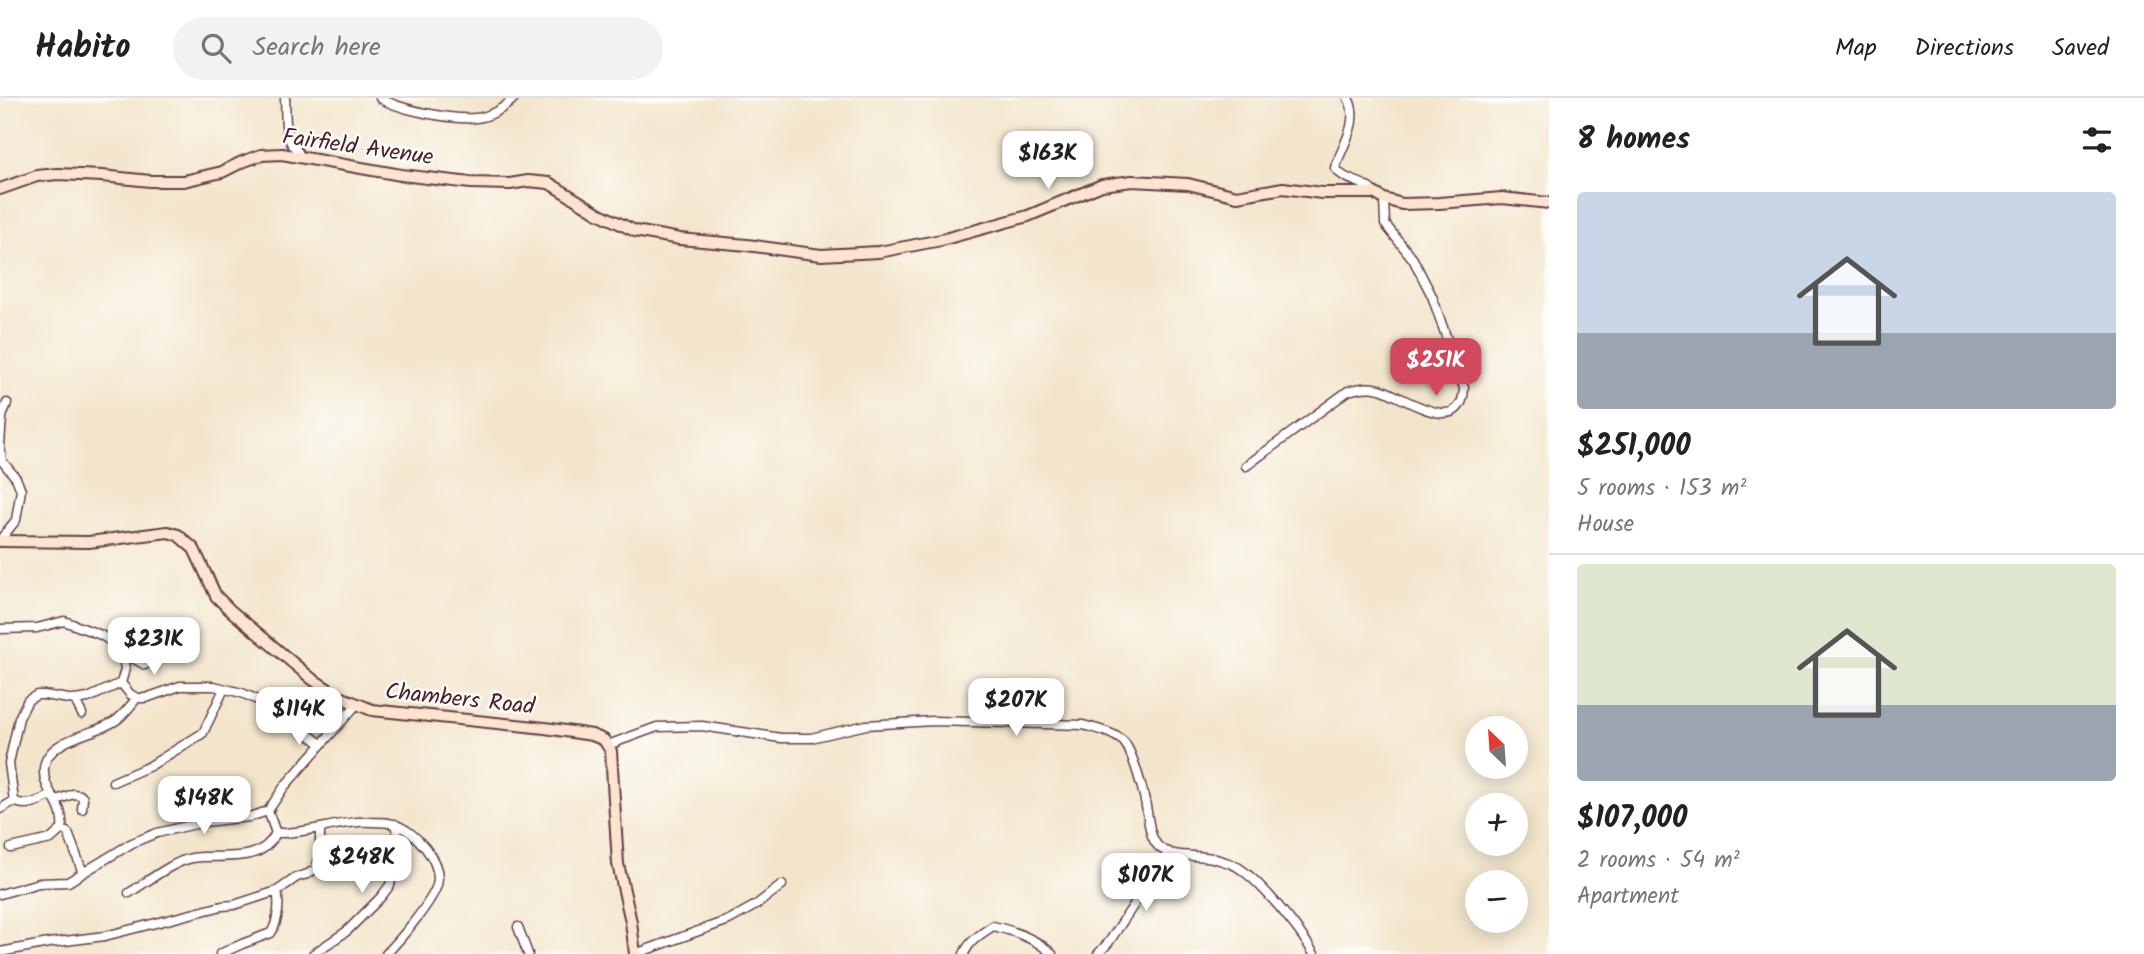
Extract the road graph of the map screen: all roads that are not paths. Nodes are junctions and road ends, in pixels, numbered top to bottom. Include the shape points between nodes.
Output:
1 (285, 98) edge
2 (380, 98) edge
3 (514, 98) edge
4 (1348, 98) edge
5 (300, 156) junction
6 (0, 190) edge
7 (1379, 196) junction
8 (1549, 204) edge
9 (7, 403) dead end
10 (1246, 466) dead end
11 (0, 541) edge
12 (0, 629) edge
13 (184, 635) dead end
14 (122, 652) junction
15 (121, 683) junction
16 (224, 689) junction
17 (136, 698) junction
18 (75, 700) junction
19 (356, 705) junction
20 (82, 715) dead end
21 (321, 744) junction
22 (608, 745) junction
23 (113, 782) dead end
24 (54, 798) junction
25 (14, 801) junction
26 (0, 809) edge
27 (82, 809) dead end
28 (268, 811) junction
29 (395, 824) junction
30 (320, 828) junction
31 (62, 829) junction
32 (276, 833) junction
33 (11, 848) dead end
34 (1169, 852) junction
35 (83, 873) junction
36 (782, 885) dead end
37 (277, 891) junction
38 (129, 893) dead end
39 (0, 894) edge
40 (518, 927) dead end
41 (0, 952) edge
42 (220, 954) edge
43 (313, 954) edge
44 (386, 954) edge
45 (528, 954) edge
46 (635, 954) edge
47 (964, 954) edge
48 (1052, 954) edge
49 (1098, 954) edge
50 (1314, 954) edge

1 - 5 street via 290,142
2 - 3 street via 392,105 478,118
4 - 7 street via 1352,124 1335,168 1342,177 1368,186
5 - 6 street, Fairfield Avenue via 261,155 222,172 184,181 58,174 37,176
5 - 7 street, Fairfield Avenue via 471,183 549,183 635,231 821,255 879,252 941,240 1028,216 1102,185 1132,181 1188,184 1237,196 1283,188
7 - 8 street via 1402,204 1502,198
7 - 10 street via 1385,224 1413,259 1432,296 1464,388 1461,403 1453,411 1441,413 1371,387 1348,391
9 - 11 street via 2,417 2,461 20,490 16,520
11 - 19 street, Chambers Road via 89,542 168,532 178,535 194,550 212,589 230,610 312,679
12 - 14 street via 37,628 64,621 101,635
13 - 14 street via 145,665
14 - 15 street via 125,669
15 - 17 street
15 - 18 street
16 - 17 street via 180,686
16 - 21 street via 271,706
16 - 23 street via 203,733 150,766
17 - 24 street via 118,719 48,754 44,776
18 - 20 street
18 - 25 street via 37,695 24,706 9,763
19 - 21 street
19 - 22 street, Chambers Road via 592,735
21 - 28 street
22 - 34 street via 657,727 702,726 811,738 866,725 933,721 1083,725 1107,732 1129,750 1146,799 1152,835 1158,846
22 - 46 street via 618,863
24 - 25 street via 20,805
24 - 27 street via 80,795
24 - 31 street
25 - 26 street
28 - 32 street
28 - 35 street via 157,833
29 - 30 street via 368,821
29 - 43 street via 400,846 390,885 347,931
29 - 44 street via 433,856 438,883
30 - 32 street
30 - 37 street via 320,857 315,869
31 - 33 street via 51,839
31 - 35 street via 68,833
32 - 38 street via 255,853 191,858
34 - 49 street
34 - 50 street via 1235,866 1252,878
35 - 39 street via 68,882 38,883
36 - 46 street via 729,920
37 - 41 street via 105,936
37 - 42 street via 271,933
40 - 45 street
47 - 48 street via 993,926 1023,935

